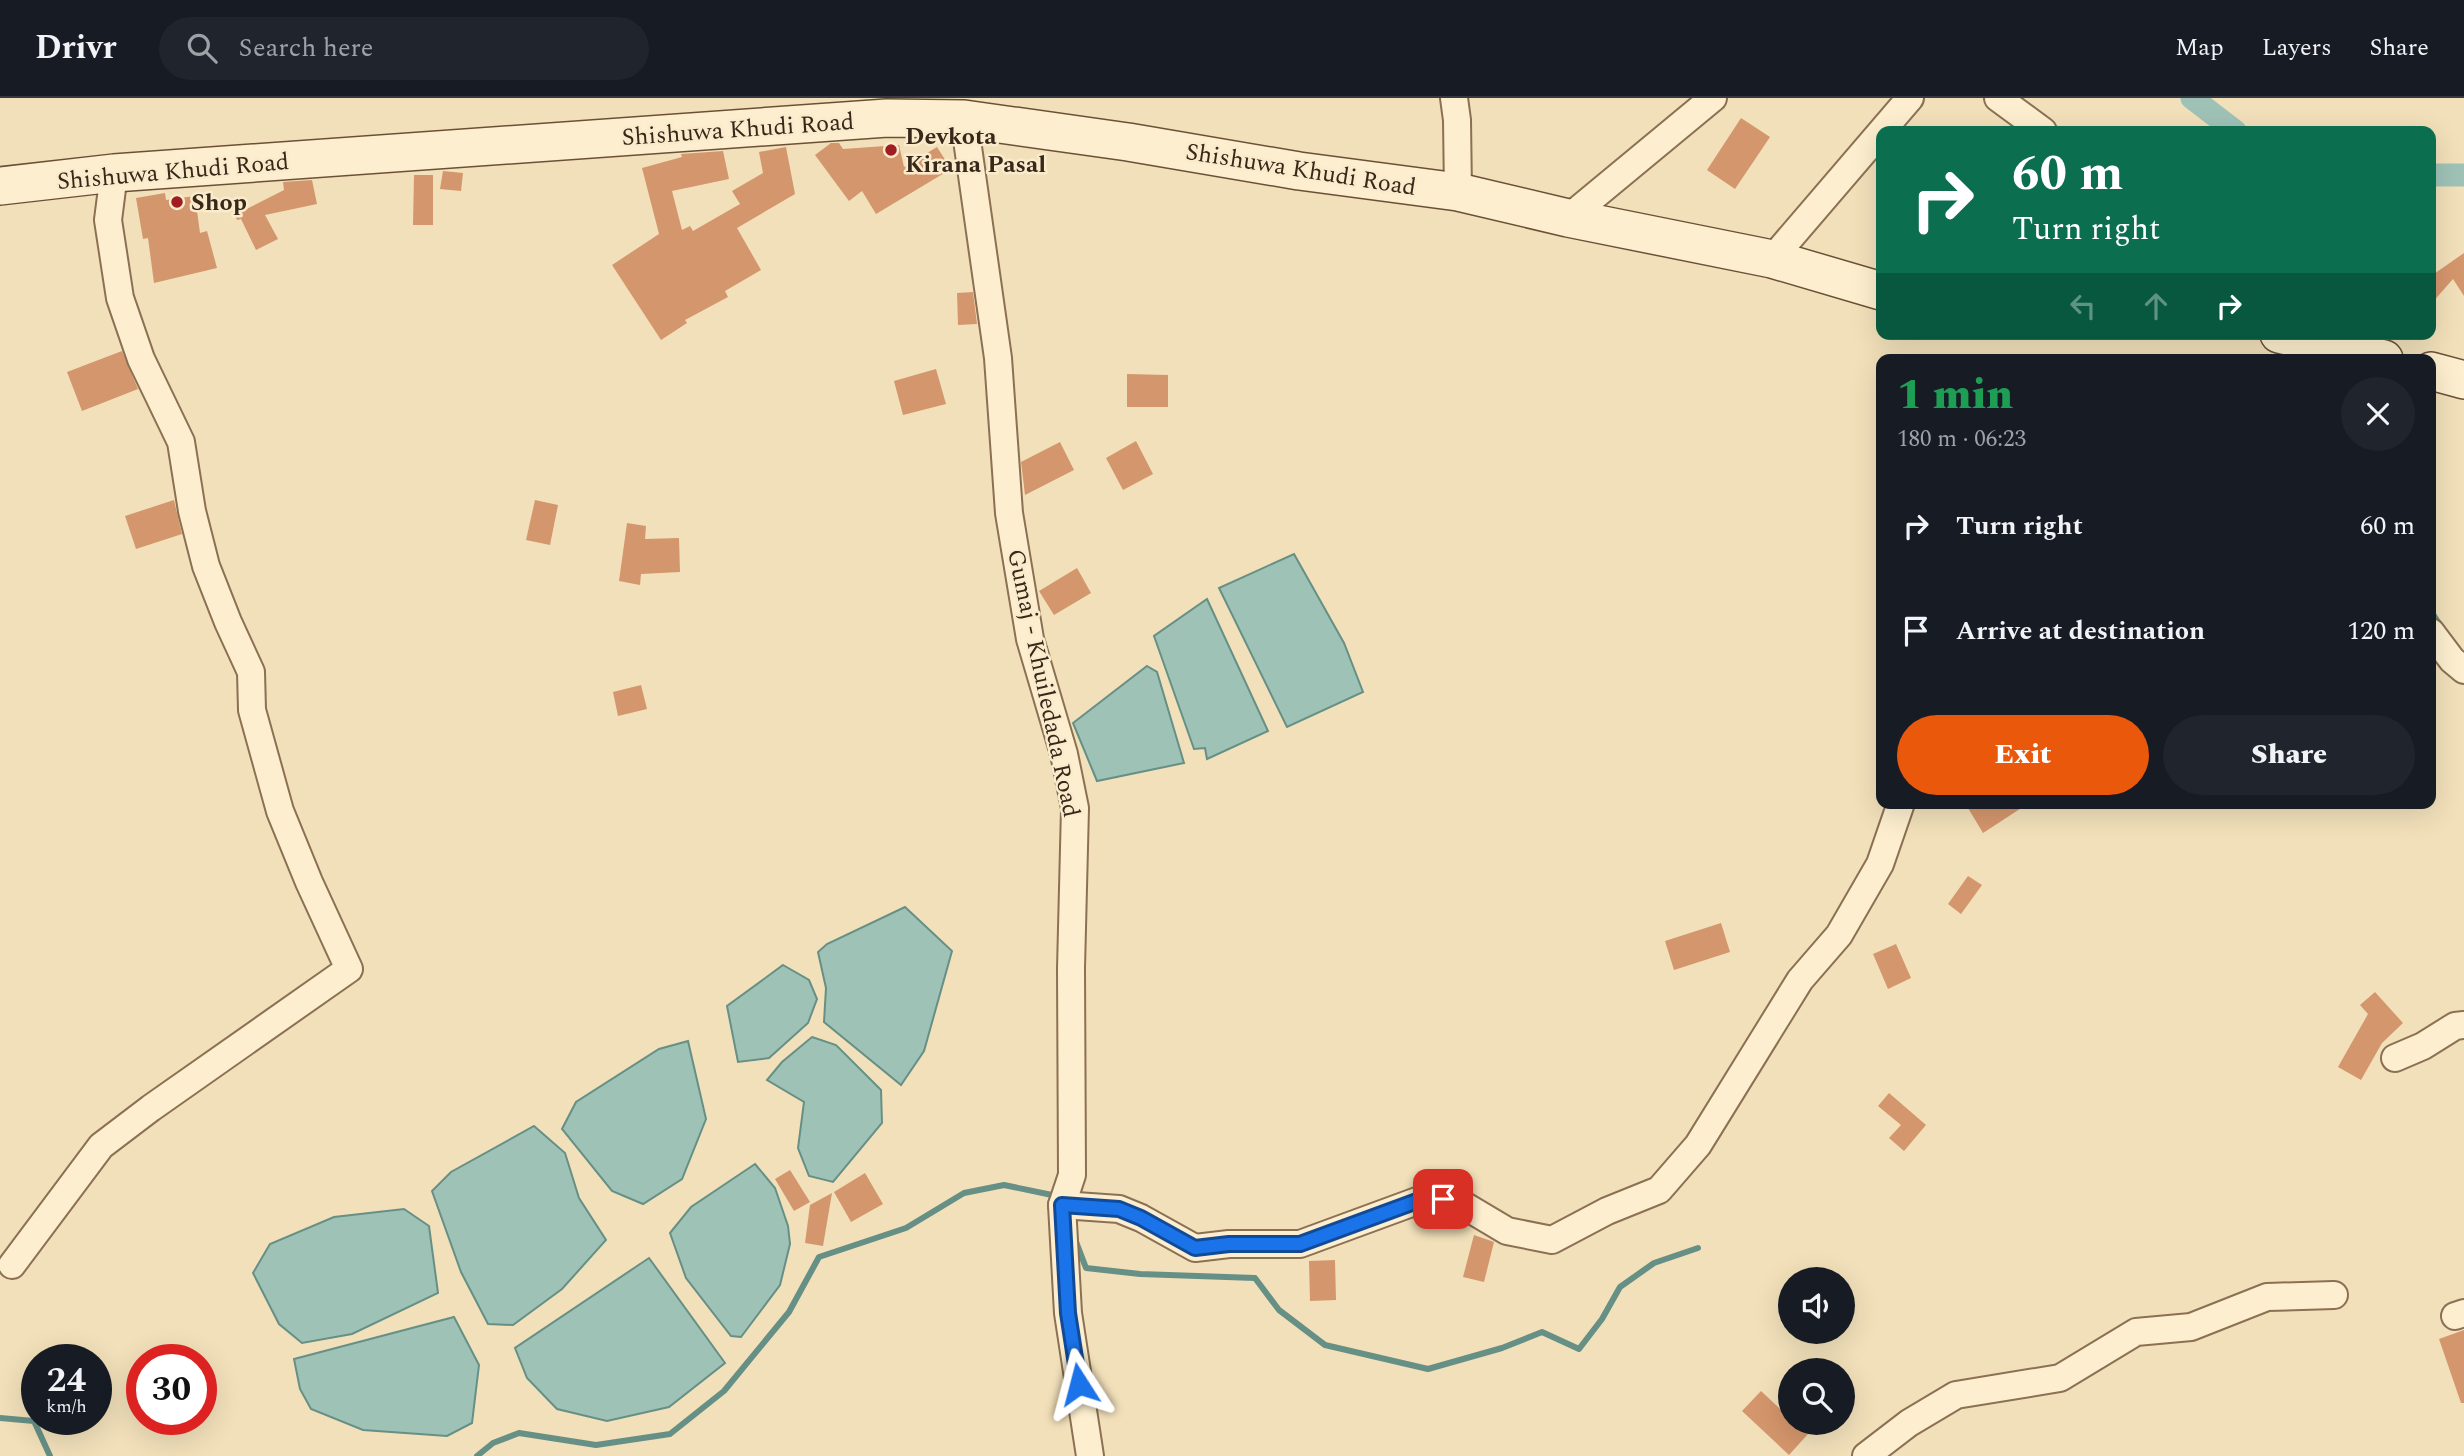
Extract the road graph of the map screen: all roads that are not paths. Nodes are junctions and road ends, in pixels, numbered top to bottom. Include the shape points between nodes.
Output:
1 (1454, 98) edge
2 (1713, 98) edge
3 (1910, 98) edge
4 (1998, 98) edge
5 (901, 108) edge
6 (964, 119) junction
7 (1886, 126) edge
8 (2036, 126) edge
9 (1876, 138) edge
10 (114, 173) junction
11 (0, 186) edge
12 (1458, 192) junction
13 (1568, 218) junction
14 (1772, 259) junction
15 (1876, 290) edge
16 (2303, 340) edge
17 (2358, 354) edge
18 (2436, 372) edge
19 (2464, 380) edge
20 (2436, 639) edge
21 (2464, 670) edge
22 (1899, 809) edge
23 (2464, 1024) edge
24 (2395, 1058) dead end
25 (1062, 1205) junction
26 (12, 1265) dead end
27 (2334, 1295) dead end
28 (1090, 1456) edge
29 (1866, 1456) edge

1 - 12 street
2 - 13 street
3 - 7 street
4 - 8 street
5 - 6 main road, Shishuwa Khudi Road
5 - 10 main road, Shishuwa Khudi Road
6 - 12 main road, Shishuwa Khudi Road
6 - 25 street, Gumaj - Khuiledada Road via 998,358 1009,513 1030,639 1075,808 1072,1175
9 - 14 street
10 - 11 main road, Shishuwa Khudi Road
10 - 26 street via 108,220 120,298 141,359 181,442 206,566 251,672 252,710 280,811 349,969 101,1146
12 - 13 main road, Shishuwa Khudi Road
13 - 14 main road, Shishuwa Khudi Road
14 - 15 main road, Shishuwa Khudi Road
16 - 17 main road
18 - 19 main road
20 - 21 street
22 - 25 street via 1880,864 1839,935 1800,980 1698,1145 1659,1190 1552,1240 1507,1231 1460,1203 1443,1199 1417,1201 1300,1244 1195,1248 1119,1209
23 - 24 street
25 - 28 street, Gumaj - Khuiledada Road via 1068,1313
27 - 29 street via 2267,1297 2192,1326 2136,1332 2060,1378 1956,1395

